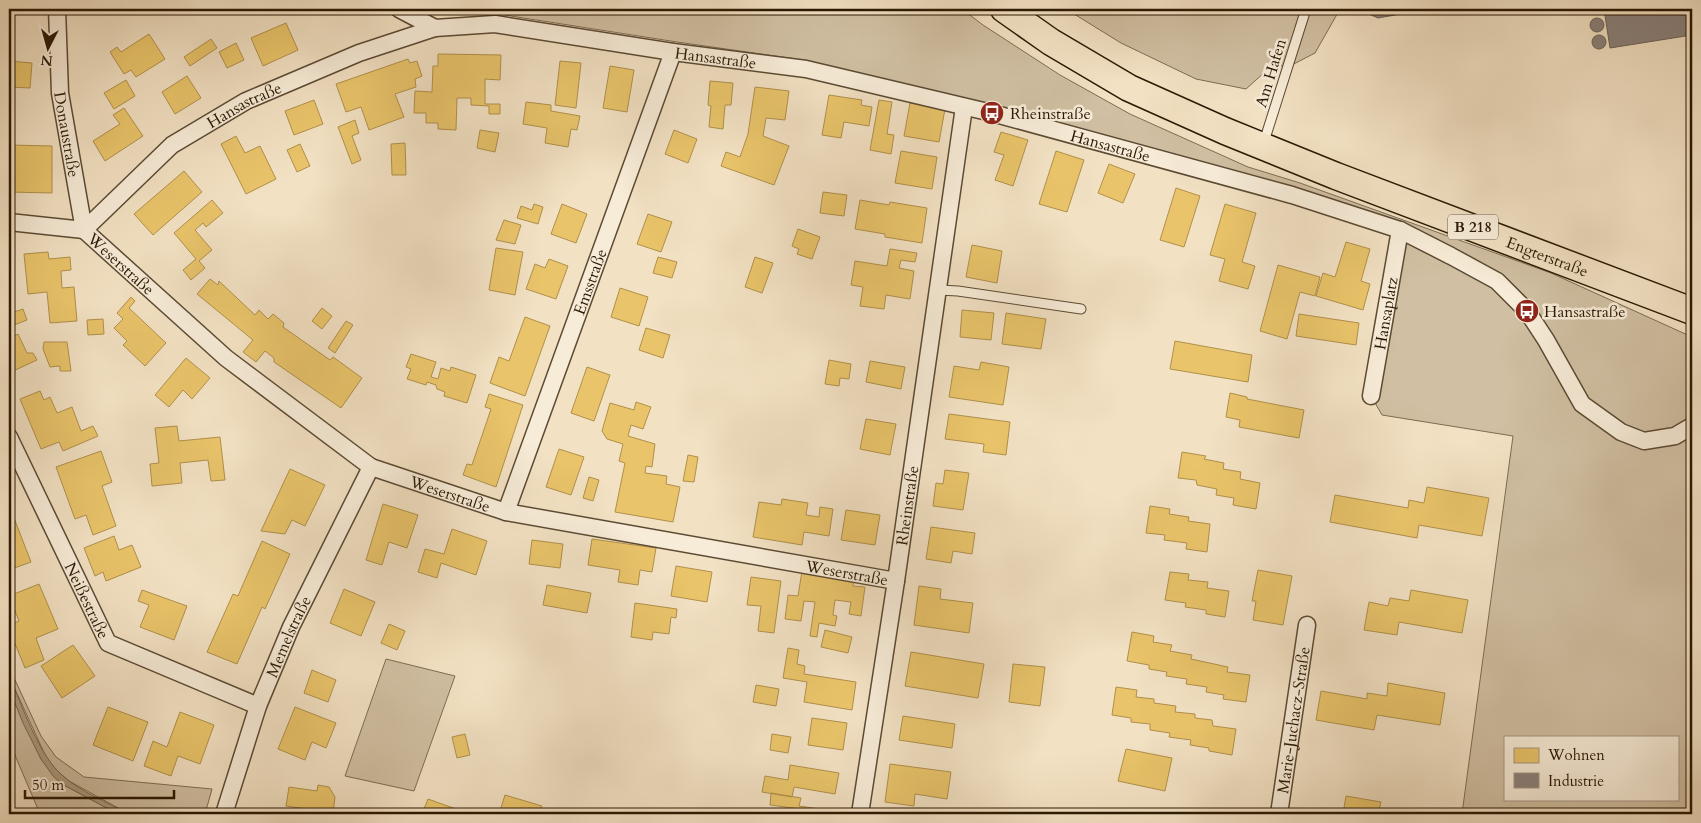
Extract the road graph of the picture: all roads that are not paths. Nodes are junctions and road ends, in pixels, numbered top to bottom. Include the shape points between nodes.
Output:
1 (57, 9) edge
2 (399, 9) edge
3 (1004, 9) edge
4 (1306, 9) edge
5 (436, 28) junction
6 (673, 52) junction
7 (964, 107) junction
8 (1263, 146) junction
9 (9, 222) edge
10 (84, 230) junction
11 (1400, 230) junction
12 (938, 290) junction
13 (1081, 309) dead end
14 (1692, 311) edge
15 (1371, 396) dead end
16 (1692, 426) edge
17 (9, 437) edge
18 (372, 467) junction
19 (506, 512) junction
20 (896, 581) junction
21 (1307, 625) dead end
22 (258, 706) junction
23 (224, 814) edge
24 (860, 814) edge
25 (1278, 814) edge

1 - 10 street, Donaustraße via 60,94
2 - 5 street
3 - 8 main road, B 218 via 1050,42 1129,88
4 - 8 lane, Am Hafen
5 - 6 street, Hansastraße via 495,24
5 - 10 street, Hansastraße via 359,53 246,101 172,145
6 - 7 street, Hansastraße via 806,69
6 - 19 street, Emsstraße
7 - 11 street, Hansastraße via 1292,195
7 - 12 street, Rheinstraße
8 - 14 main road, Engterstraße / B 218
9 - 10 street
10 - 18 street, Weserstraße via 226,358
11 - 15 street, Hansaplatz
11 - 16 street, Hansastraße via 1497,281 1528,311 1582,404 1621,432 1644,441 1675,436
12 - 13 lane
12 - 20 street, Rheinstraße
17 - 22 street, Neißestraße via 108,643
18 - 19 street, Weserstraße
18 - 22 street, Memelstraße via 292,627
19 - 20 street, Weserstraße
20 - 24 street, Rheinstraße
21 - 25 street, Marie-Juchacz-Straße
22 - 23 street, Memelstraße

